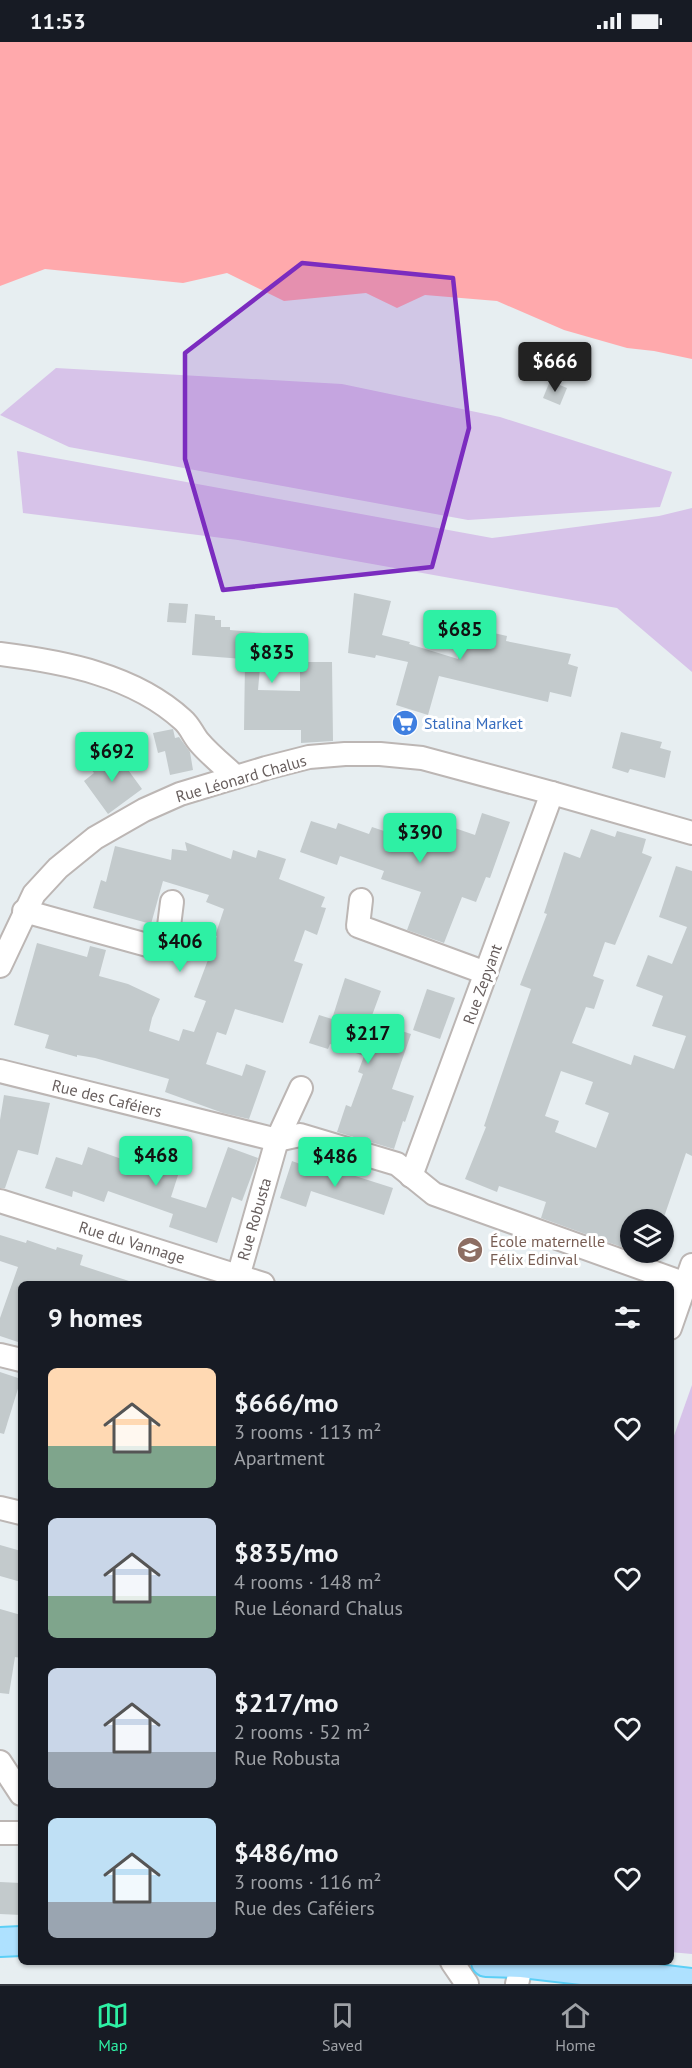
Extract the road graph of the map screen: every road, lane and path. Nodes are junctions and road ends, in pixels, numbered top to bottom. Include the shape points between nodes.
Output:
1 (0, 654) edge
2 (199, 743) junction
3 (236, 777) junction
4 (200, 788) junction
5 (552, 793) junction
6 (692, 833) edge
7 (361, 900) dead end
8 (172, 902) dead end
9 (24, 911) junction
10 (0, 966) edge
11 (486, 974) junction
12 (0, 1071) edge
13 (301, 1088) dead end
14 (277, 1140) junction
15 (411, 1176) junction
16 (0, 1201) edge
17 (689, 1274) edge
18 (237, 1279) edge
19 (674, 1317) edge
20 (0, 1355) edge
21 (18, 1359) edge
22 (0, 1508) edge
23 (18, 1512) edge
24 (0, 1762) edge
25 (18, 1789) edge
26 (0, 1833) edge
27 (18, 1833) edge
28 (18, 1941) edge
29 (0, 1942) edge
30 (454, 1965) edge
31 (499, 1965) edge
32 (520, 1970) edge
33 (692, 1983) edge
34 (467, 1984) edge

1 - 2 street via 59,663 118,680 167,707 185,722
2 - 3 street
2 - 4 street
3 - 4 street, Rue Léonard Chalus
3 - 5 street, Rue Léonard Chalus via 309,757 380,754 422,758
4 - 9 street, Rue Léonard Chalus via 144,810 95,838 42,884
5 - 6 street, Rue Léonard Chalus
5 - 11 street, Rue Zepyant
7 - 11 street via 358,926
8 - 9 street via 167,942 158,948
9 - 10 street, Rue Léonard Chalus
11 - 15 street, Rue Zepyant
12 - 14 street, Rue des Caféiers
13 - 14 street, Rue Robusta
14 - 15 street, Rue des Caféiers via 300,1135 397,1164
14 - 18 street, Rue Robusta
15 - 17 street, Rue des Caféiers via 434,1194
16 - 18 street, Rue du Vannage
17 - 19 street
20 - 21 street
22 - 23 street
24 - 25 street
26 - 27 street
28 - 29 main road
30 - 34 street
31 - 32 main road
32 - 33 main road

